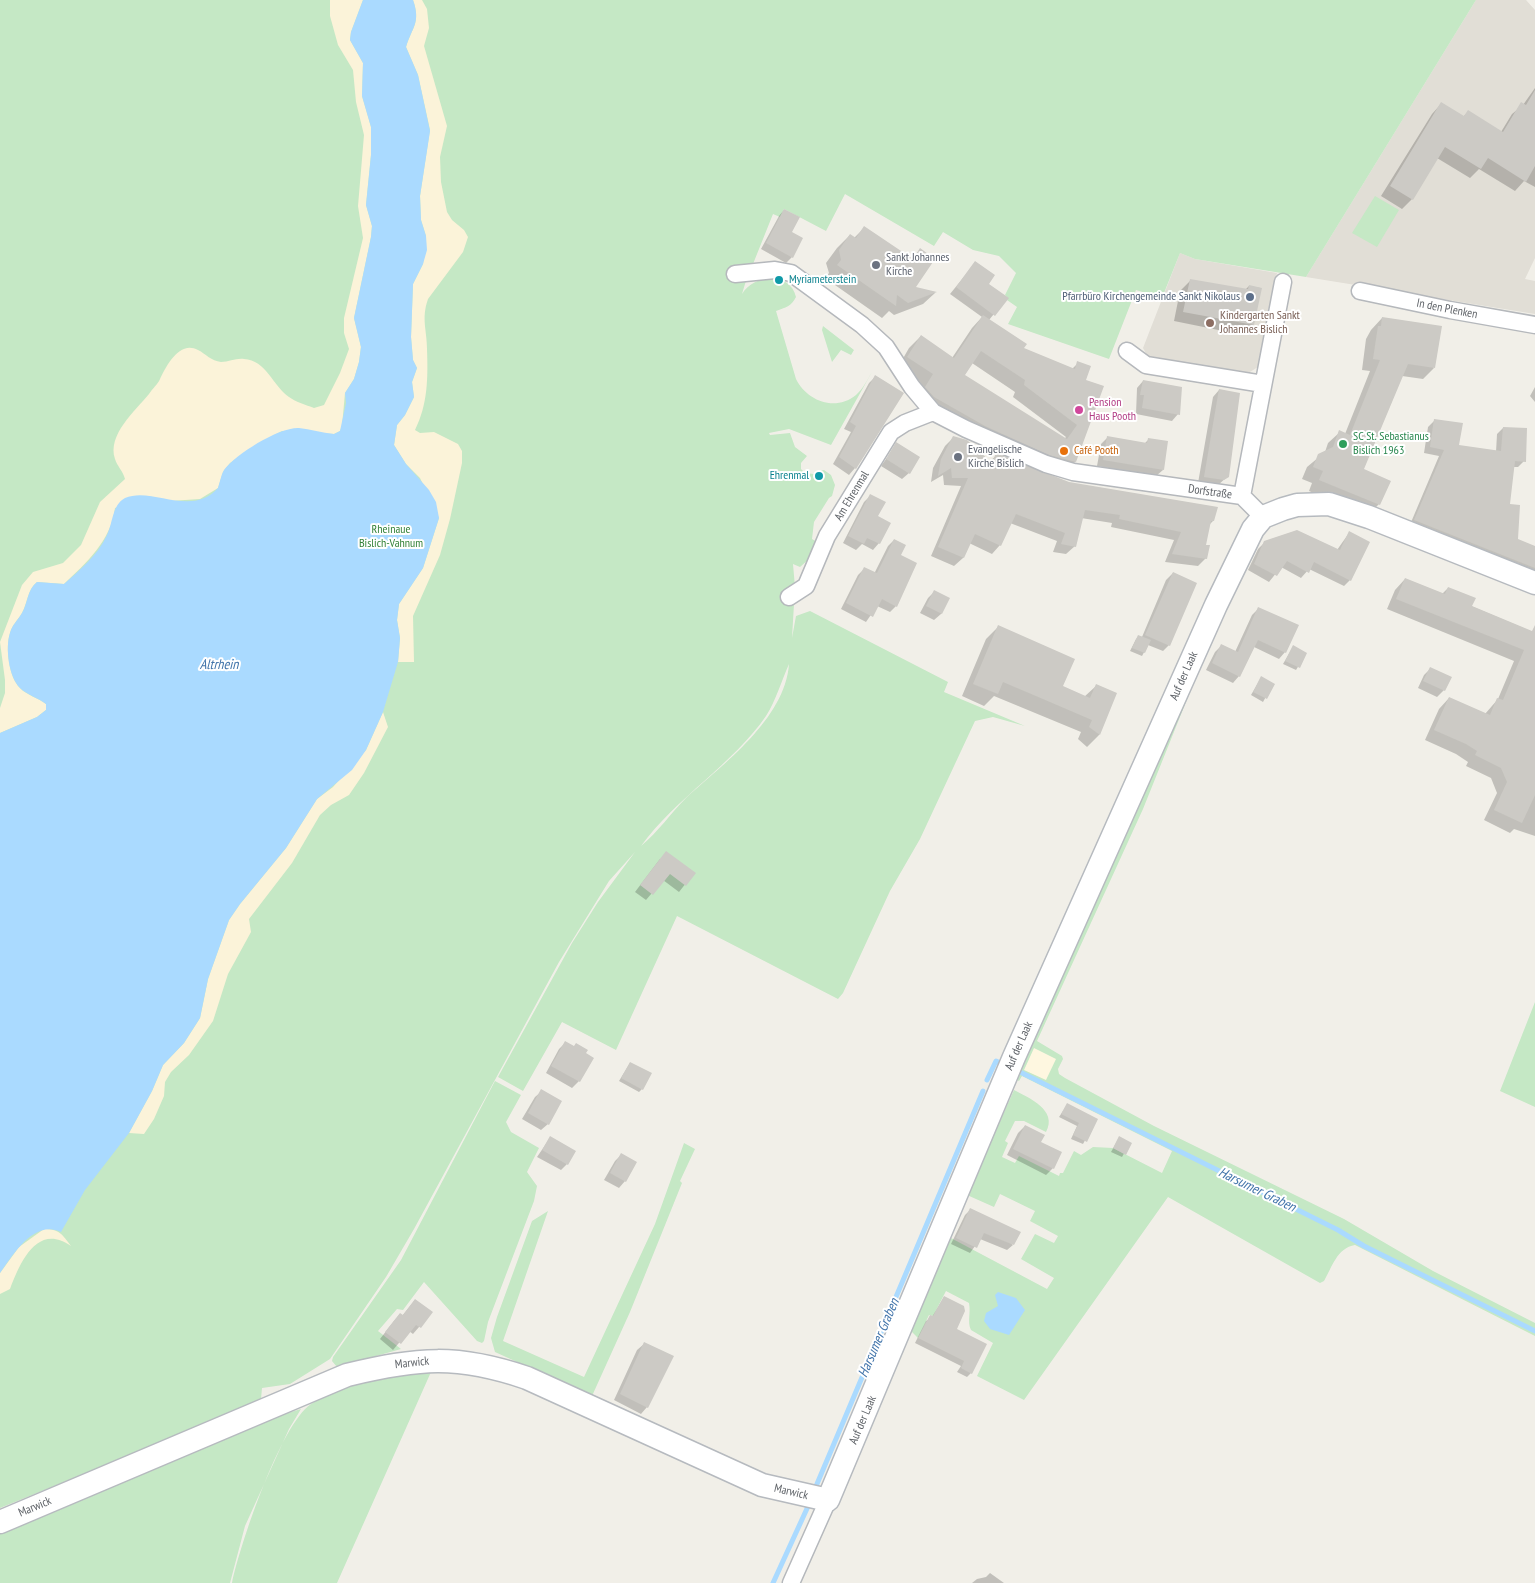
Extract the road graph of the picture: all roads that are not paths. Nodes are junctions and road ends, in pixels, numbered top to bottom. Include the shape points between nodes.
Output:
1 (735, 274) dead end
2 (1283, 282) dead end
3 (1360, 290) dead end
4 (1535, 325) edge
5 (1127, 351) dead end
6 (1263, 384) junction
7 (933, 412) junction
8 (1242, 496) junction
9 (1263, 517) junction
10 (1535, 584) edge
11 (789, 596) dead end
12 (828, 1500) junction
13 (0, 1522) edge
14 (791, 1583) edge

1 - 7 street via 775,270 791,273 862,325 889,350 912,387
2 - 6 street
3 - 4 street, In den Plenken
5 - 6 street via 1146,365
6 - 8 street
7 - 8 street, Dorfstraße via 966,430 1073,472
7 - 11 street, Am Ehrenmal via 891,432 827,536 806,586
8 - 9 street, Dorfstraße
9 - 10 main road via 1297,505 1329,504
9 - 12 main road, Auf der Laak via 1253,529 1216,605 1014,1057
12 - 13 main road, Marwick via 762,1485 527,1378 494,1367 439,1360 398,1363 347,1375
12 - 14 street, Auf der Laak

